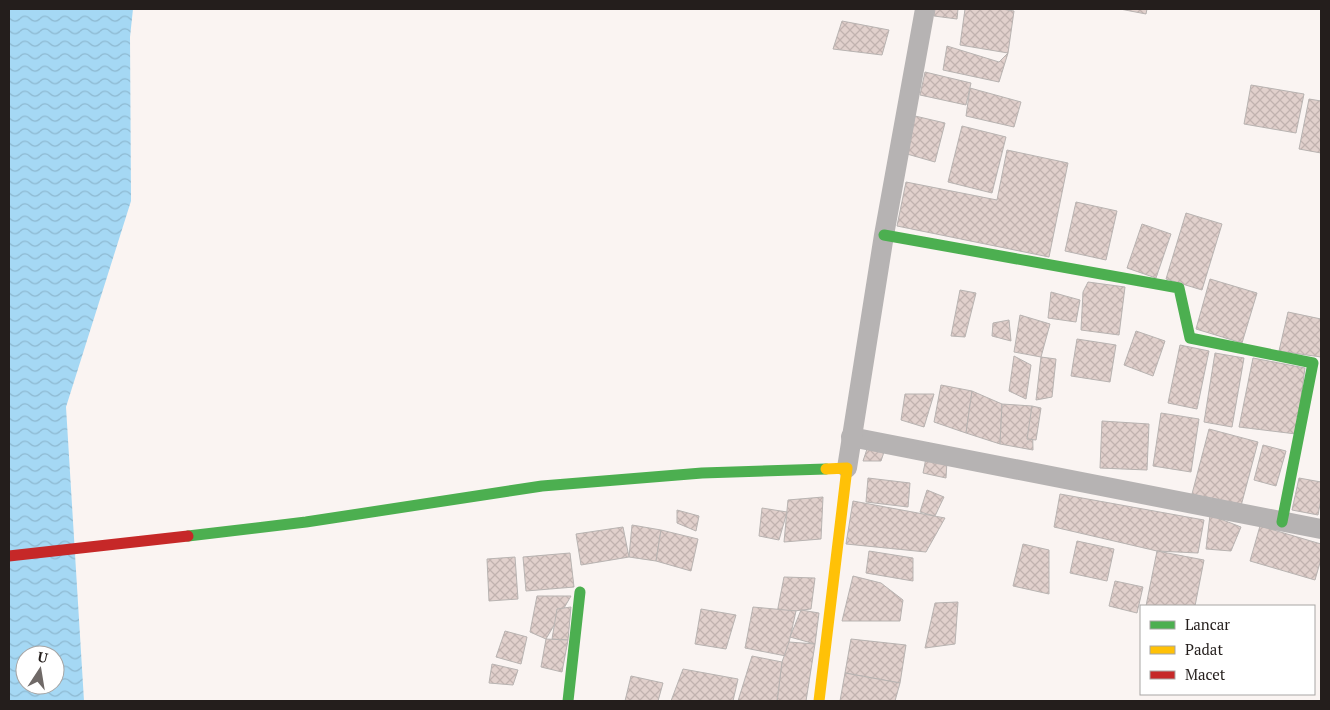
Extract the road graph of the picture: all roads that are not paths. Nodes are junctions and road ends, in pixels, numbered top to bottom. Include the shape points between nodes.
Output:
1 (925, 9) edge
2 (884, 235) junction
3 (850, 437) junction
4 (847, 468) junction
5 (1282, 522) junction
6 (1321, 529) edge
7 (9, 556) edge
8 (580, 592) dead end
9 (568, 701) edge
10 (819, 701) edge

1 - 2 street
2 - 3 street
2 - 5 street via 1179,288 1190,338 1313,363
3 - 4 street
3 - 5 street
4 - 7 street via 702,473 542,486 306,522
4 - 10 street
5 - 6 street
8 - 9 street

